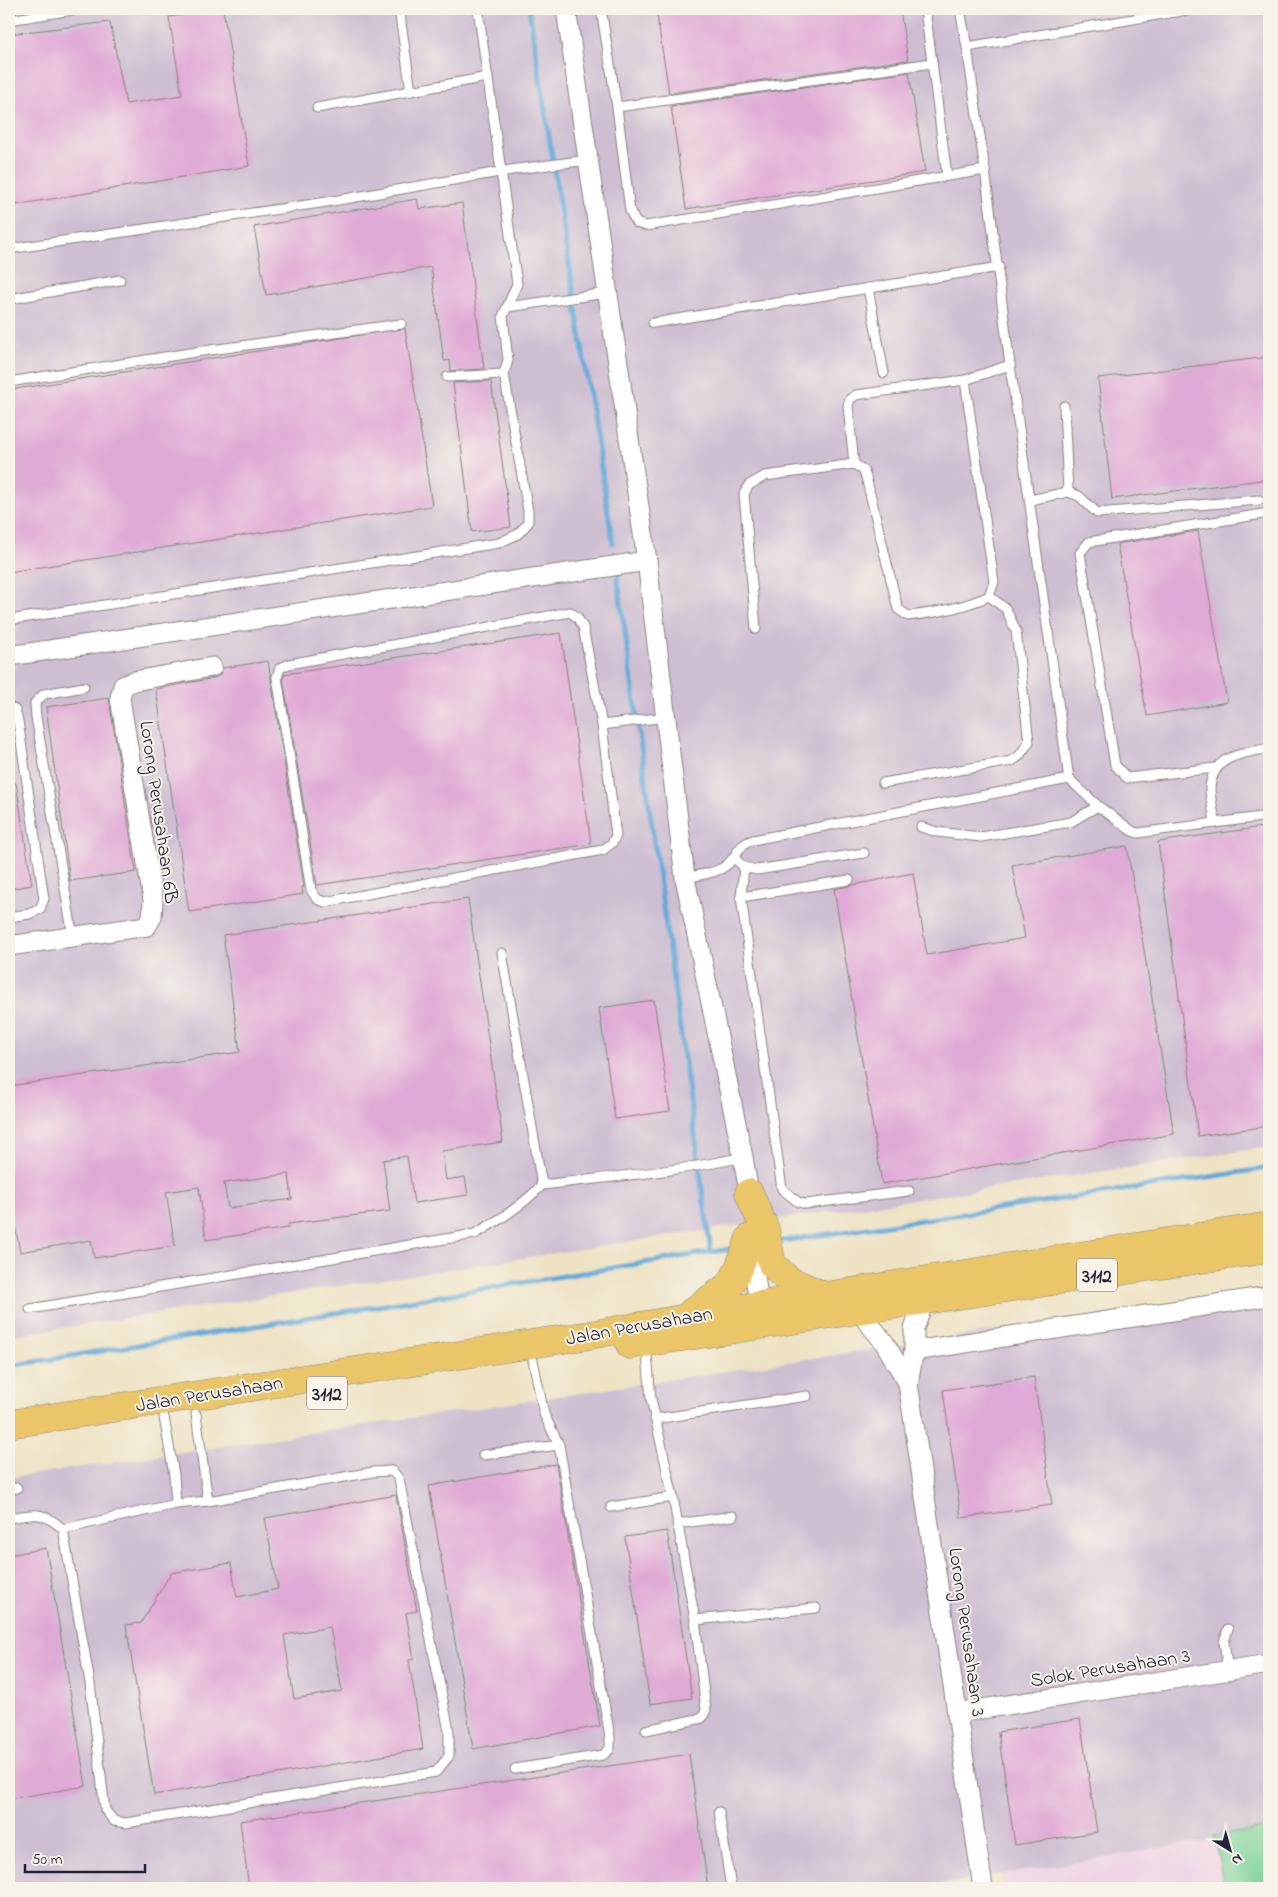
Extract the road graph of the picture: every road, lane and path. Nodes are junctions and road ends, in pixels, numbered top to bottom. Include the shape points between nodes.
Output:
1 (79, 9) edge
2 (399, 9) edge
3 (478, 9) edge
4 (566, 9) edge
5 (601, 9) edge
6 (925, 9) edge
7 (960, 9) edge
8 (1193, 9) edge
9 (9, 20) edge
10 (967, 47) junction
11 (932, 63) junction
12 (488, 77) junction
13 (411, 91) junction
14 (617, 107) junction
15 (317, 108) dead end
16 (588, 160) junction
17 (985, 170) junction
18 (501, 172) junction
19 (948, 176) junction
20 (9, 249) edge
21 (999, 267) junction
22 (120, 280) dead end
23 (868, 288) junction
24 (608, 293) junction
25 (9, 299) edge
26 (507, 307) junction
27 (653, 323) dead end
28 (401, 324) dead end
29 (1010, 365) junction
30 (884, 373) dead end
31 (504, 374) junction
32 (447, 377) dead end
33 (965, 380) junction
34 (9, 382) edge
35 (1064, 406) dead end
36 (854, 464) junction
37 (1068, 492) junction
38 (1030, 500) junction
39 (1259, 500) dead end
40 (1269, 513) edge
41 (647, 561) junction
42 (989, 596) junction
43 (9, 620) edge
44 (756, 629) dead end
45 (9, 656) edge
46 (212, 667) dead end
47 (84, 687) dead end
48 (9, 707) edge
49 (659, 718) junction
50 (602, 725) junction
51 (1269, 748) edge
52 (1215, 768) junction
53 (1069, 779) junction
54 (883, 783) dead end
55 (1098, 806) junction
56 (1269, 816) edge
57 (1215, 823) junction
58 (921, 827) dead end
59 (864, 853) dead end
60 (734, 858) junction
61 (744, 867) junction
62 (685, 878) junction
63 (849, 880) dead end
64 (741, 897) junction
65 (9, 917) edge
66 (73, 936) junction
67 (9, 946) edge
68 (502, 953) dead end
69 (743, 1157) junction
70 (542, 1185) junction
71 (909, 1191) dead end
72 (749, 1193) joint
73 (1269, 1226) edge
74 (1269, 1249) edge
75 (755, 1266) junction
76 (824, 1296) junction
77 (1269, 1296) edge
78 (924, 1301) junction
79 (30, 1309) dead end
80 (858, 1310) junction
81 (761, 1314) junction
82 (682, 1317) junction
83 (646, 1343) junction
84 (914, 1351) junction
85 (533, 1360) junction
86 (908, 1382) junction
87 (807, 1396) dead end
88 (196, 1414) junction
89 (164, 1418) junction
90 (655, 1419) junction
91 (9, 1424) edge
92 (9, 1442) edge
93 (559, 1445) junction
94 (483, 1454) dead end
95 (673, 1497) junction
96 (208, 1502) junction
97 (176, 1504) junction
98 (611, 1507) dead end
99 (734, 1516) dead end
100 (9, 1518) edge
101 (677, 1524) junction
102 (63, 1529) junction
103 (816, 1608) dead end
104 (695, 1620) junction
105 (1228, 1629) dead end
106 (1269, 1664) edge
107 (1228, 1671) junction
108 (957, 1713) junction
109 (646, 1730) dead end
110 (515, 1769) dead end
111 (719, 1812) dead end
112 (731, 1888) edge
113 (983, 1888) edge

1 - 9 lane
2 - 13 lane
3 - 12 lane
4 - 16 street
5 - 14 lane
6 - 11 lane
7 - 10 lane
8 - 10 lane
10 - 17 lane
11 - 14 lane
11 - 19 lane
12 - 13 lane
12 - 18 lane
13 - 15 lane
14 - 19 lane via 630,211 636,223 646,226
16 - 18 lane
16 - 24 street
17 - 19 lane
17 - 21 lane
18 - 20 lane via 327,202
18 - 26 lane via 517,284
21 - 23 lane
21 - 29 lane
22 - 25 lane
23 - 27 lane
23 - 30 lane
24 - 26 lane
24 - 41 street
26 - 31 lane via 503,316 508,360
28 - 34 lane
29 - 33 lane
29 - 38 lane
31 - 32 lane
31 - 43 lane via 528,512 528,523 518,534 499,543
33 - 36 lane via 856,395 850,399
33 - 42 lane via 994,582
35 - 37 lane
36 - 42 lane via 866,476 898,609 908,616 976,602
36 - 44 lane via 765,476 749,485 744,494
37 - 38 lane
37 - 39 lane via 1079,496 1097,514
38 - 53 lane
40 - 52 lane via 1089,542 1080,553 1115,765 1127,778
41 - 45 street
41 - 49 street
42 - 54 lane via 1006,609 1016,631 1029,742 1012,761
46 - 66 street, Lorong Perusahaan 6B via 134,681 123,686 120,698 153,900 152,916 147,926
47 - 66 lane via 44,694 35,703
48 - 65 lane via 15,710 18,721 44,900 40,909
49 - 50 lane
49 - 62 street
50 - 50 lane via 616,836 604,850 325,902 311,890 277,677 280,668 570,612 583,627
51 - 52 lane via 1229,758
52 - 57 lane via 1210,788
53 - 55 lane
53 - 60 lane via 753,840 743,843
55 - 57 lane via 1138,833
55 - 58 lane via 1071,822 981,837
56 - 57 lane
59 - 61 lane via 776,868 757,870
60 - 61 lane
60 - 62 lane via 723,868
61 - 64 lane
62 - 69 street
63 - 64 lane
64 - 71 lane via 782,1189 798,1202 806,1204
66 - 67 street, Lorong Perusahaan 6B
68 - 70 lane
69 - 70 lane
69 - 72 street
70 - 79 lane via 526,1201 475,1234
72 - 75 main road
73 - 76 main road, Jalan Perusahaan / 3112
74 - 78 main road, Jalan Perusahaan / 3112
75 - 76 main road
75 - 81 street
75 - 82 main road via 714,1298
76 - 81 main road, Jalan Perusahaan / 3112
77 - 84 street
78 - 80 main road, Jalan Perusahaan / 3112
78 - 84 street, Lorong Perusahaan 3 via 914,1329
80 - 81 main road, Jalan Perusahaan / 3112
80 - 86 street, Lorong Perusahaan 3 via 884,1342
81 - 82 main road, Jalan Perusahaan / 3112
81 - 83 main road, Jalan Perusahaan / 3112
82 - 91 main road, Jalan Perusahaan / 3112 via 590,1335
83 - 85 main road, Jalan Perusahaan / 3112
83 - 90 lane
84 - 86 street, Lorong Perusahaan 3
85 - 88 main road, Jalan Perusahaan / 3112
85 - 93 lane via 544,1414
86 - 108 street, Lorong Perusahaan 3
87 - 90 lane
88 - 89 main road, Jalan Perusahaan / 3112
88 - 96 lane
89 - 92 main road, Jalan Perusahaan / 3112
89 - 97 lane
90 - 95 lane
93 - 94 lane
93 - 110 lane via 610,1749 603,1755
95 - 98 lane
95 - 101 lane
96 - 97 lane
96 - 102 lane via 373,1472 392,1471 400,1479 449,1731 449,1756 436,1772 126,1823 114,1821 105,1810 90,1683
97 - 102 lane
99 - 101 lane
100 - 102 lane via 41,1514
101 - 104 lane
103 - 104 lane
104 - 109 lane via 706,1710 702,1718
105 - 107 lane via 1224,1642
106 - 107 street, Solok Perusahaan 3
107 - 108 street, Solok Perusahaan 3
108 - 113 street, Lorong Perusahaan 3
111 - 112 lane

